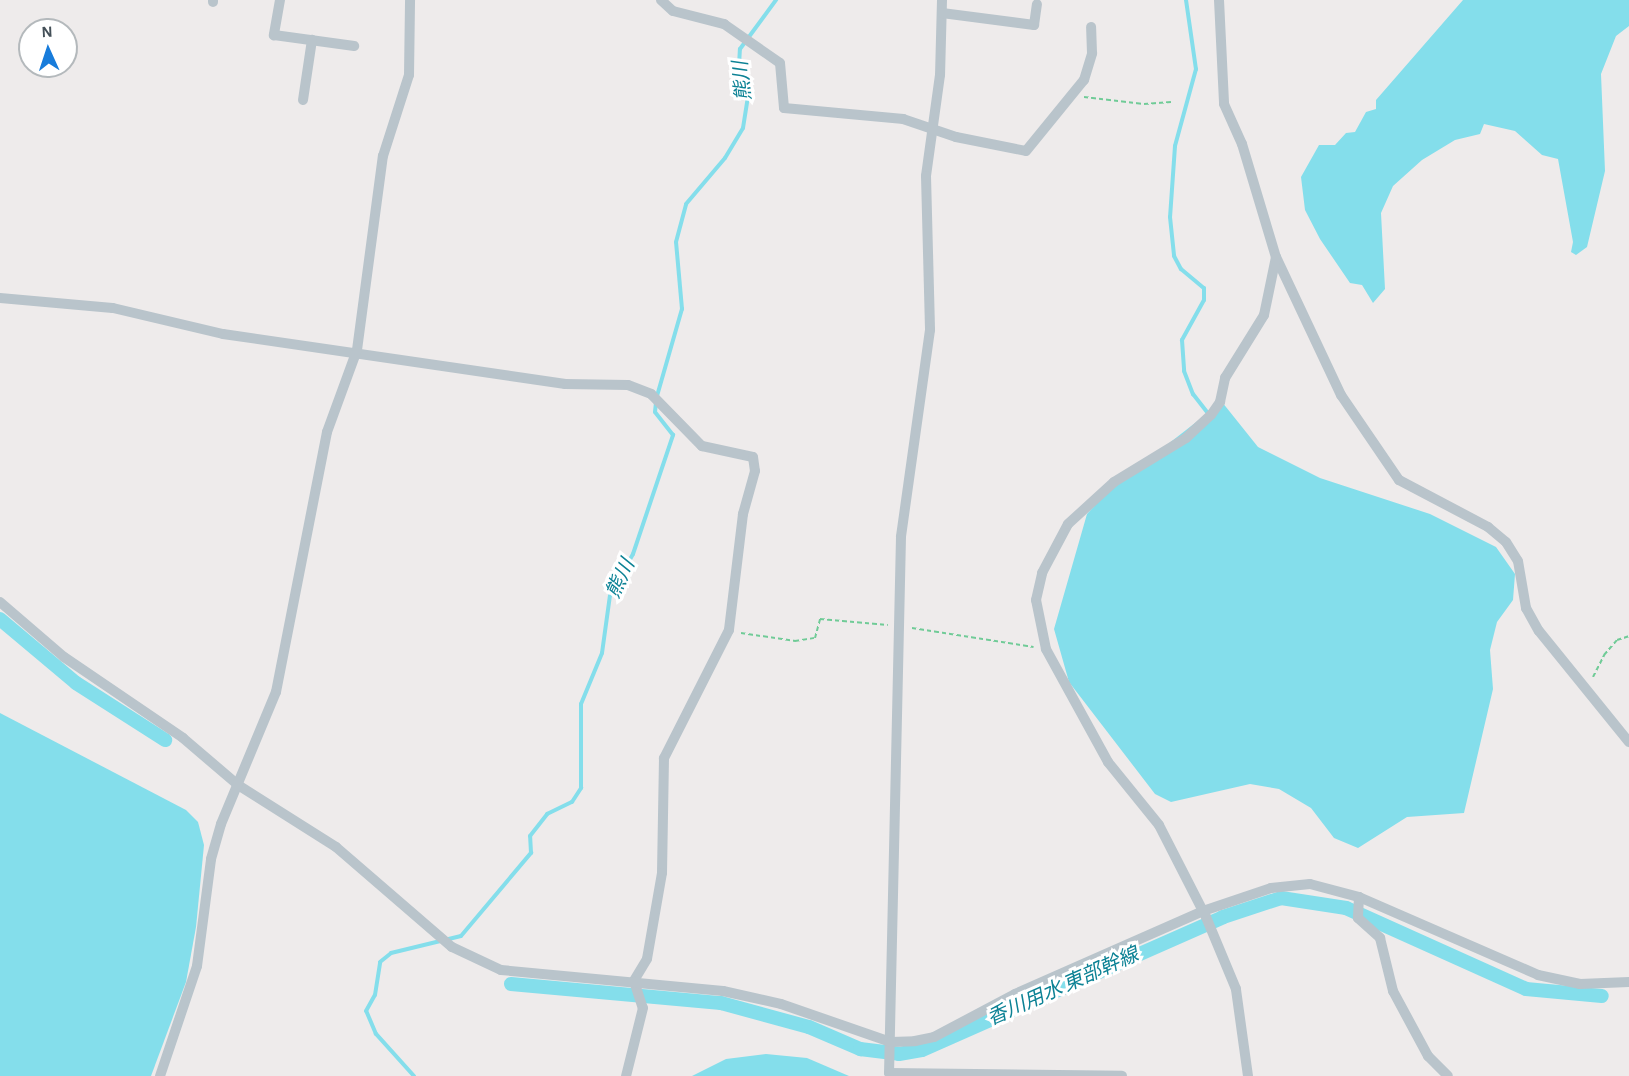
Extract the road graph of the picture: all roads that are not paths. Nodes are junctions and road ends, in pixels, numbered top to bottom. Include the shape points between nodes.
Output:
1 (280, 0) edge
2 (410, 0) edge
3 (661, 0) edge
4 (942, 0) edge
5 (1219, 0) edge
6 (1037, 4) dead end
7 (942, 13) junction
8 (1091, 27) dead end
9 (312, 40) junction
10 (354, 46) dead end
11 (303, 100) dead end
12 (933, 130) junction
13 (1276, 257) junction
14 (0, 298) edge
15 (357, 350) junction
16 (0, 602) edge
17 (1629, 742) edge
18 (238, 785) junction
19 (1359, 897) junction
20 (1206, 917) junction
21 (634, 981) junction
22 (1629, 982) edge
23 (891, 1042) junction
24 (160, 1076) edge
25 (626, 1076) edge
26 (1122, 1076) edge
27 (1248, 1076) edge
28 (1448, 1076) edge

1 - 9 street via 274,35
2 - 15 street via 409,75 383,156 368,237
3 - 12 street via 673,11 724,24 783,66 784,108 903,119
4 - 7 street
5 - 13 street via 1224,104 1242,144
6 - 7 street via 1034,25
7 - 12 street
8 - 12 street via 1092,53 1084,80 1026,151
9 - 10 street
9 - 11 street
12 - 23 street via 926,176 930,330 902,537
13 - 17 street via 1341,395 1380,457 1399,480 1488,526 1506,542 1518,561 1526,608
13 - 20 street via 1264,315 1225,378 1220,402 1211,415 1186,438 1114,482 1068,524 1042,573 1036,600 1046,649 1108,762 1142,800
14 - 15 street via 113,308 223,334
15 - 18 street via 327,432 276,692
15 - 21 street via 565,384 628,385 651,394 702,446 753,457 755,471 743,514 729,630 664,758 660,891 647,959
16 - 18 street via 64,657 183,738
18 - 21 street via 336,847 438,936 478,962 518,974
18 - 24 street via 211,858 197,966
19 - 20 street via 1295,884
19 - 22 street via 1538,975 1580,984
19 - 28 street via 1358,918 1380,938 1393,991 1428,1056
20 - 23 street via 1016,994 934,1037
20 - 27 street via 1236,989
21 - 23 street via 755,997
21 - 25 street via 643,1008
23 - 26 street via 889,1073

